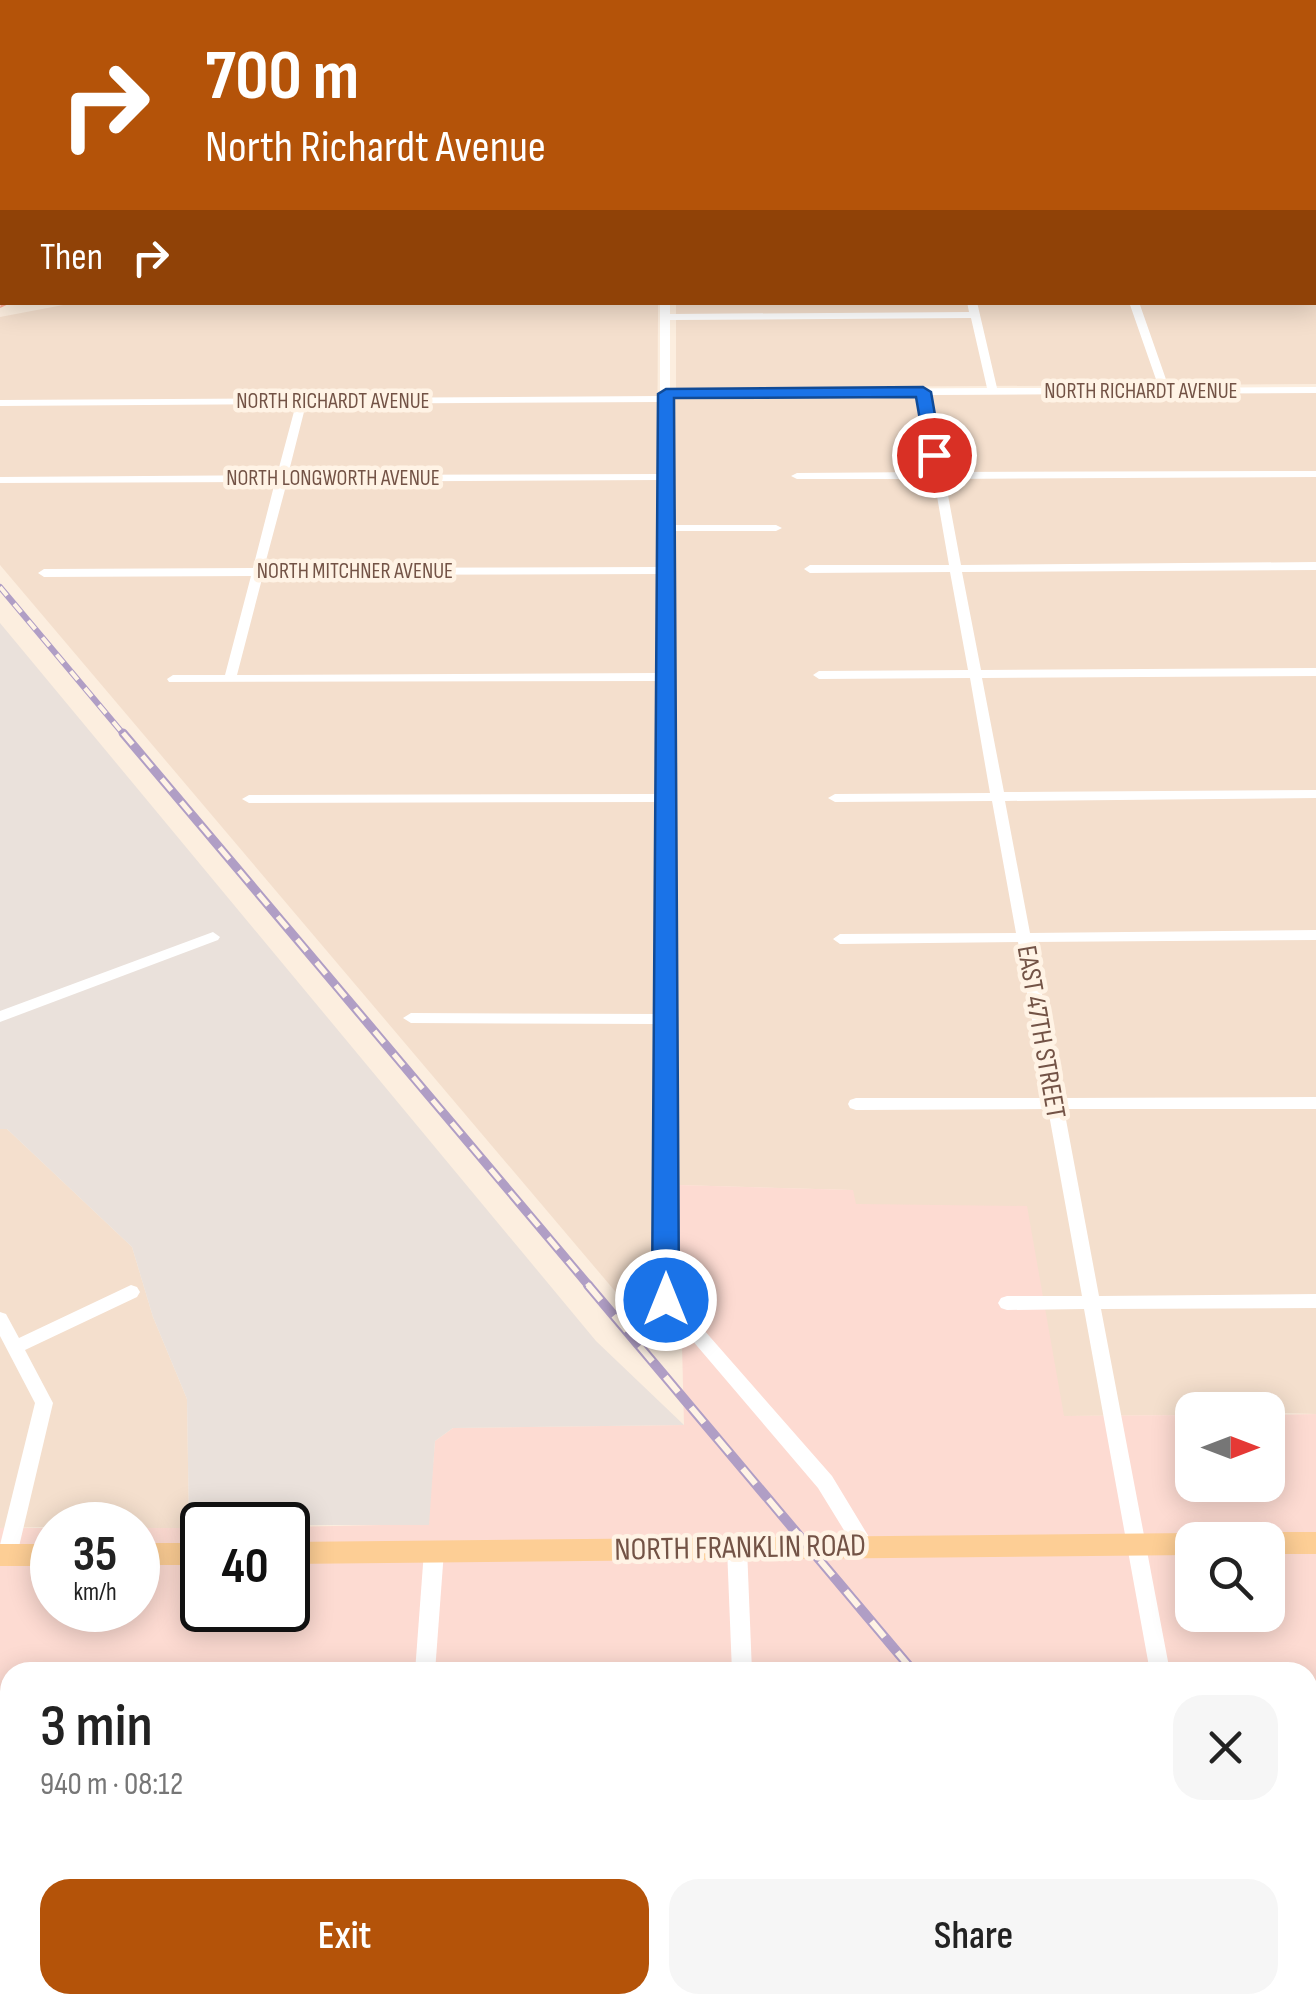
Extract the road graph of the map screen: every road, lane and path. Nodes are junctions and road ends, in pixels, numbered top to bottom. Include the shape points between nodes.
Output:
1 (973, 305) edge
2 (1135, 305) edge
3 (664, 310) edge
4 (975, 315) junction
5 (1316, 390) edge
6 (1165, 391) junction
7 (923, 392) junction
8 (993, 392) junction
9 (666, 396) junction
10 (302, 401) junction
11 (0, 403) edge
12 (1316, 474) edge
13 (798, 476) dead end
14 (938, 476) junction
15 (666, 477) junction
16 (282, 478) junction
17 (0, 480) edge
18 (666, 528) junction
19 (776, 528) dead end
20 (1316, 566) edge
21 (810, 569) dead end
22 (956, 569) junction
23 (666, 570) junction
24 (258, 572) junction
25 (44, 573) dead end
26 (1316, 672) edge
27 (819, 675) dead end
28 (975, 675) junction
29 (666, 676) junction
30 (230, 678) junction
31 (173, 679) dead end
32 (1316, 794) edge
33 (998, 796) junction
34 (666, 798) junction
35 (835, 798) dead end
36 (248, 799) dead end
37 (1316, 935) edge
38 (213, 937) dead end
39 (1024, 938) junction
40 (840, 939) dead end
41 (0, 1017) edge
42 (411, 1018) dead end
43 (665, 1019) junction
44 (1316, 1103) edge
45 (856, 1104) dead end
46 (1054, 1105) junction
47 (131, 1292) dead end
48 (1316, 1301) edge
49 (1007, 1303) dead end
50 (1094, 1303) junction
51 (0, 1319) edge
52 (16, 1347) junction
53 (1316, 1543) edge
54 (1175, 1544) edge
55 (1285, 1544) edge
56 (1136, 1545) junction
57 (865, 1547) junction
58 (737, 1548) junction
59 (434, 1552) junction
60 (310, 1553) edge
61 (4, 1555) edge
62 (30, 1555) edge
63 (426, 1662) edge
64 (742, 1662) edge
65 (1158, 1662) edge

1 - 4 street
2 - 6 street
3 - 4 street
3 - 9 street
4 - 8 street
5 - 6 street, NORTH RICHARDT AVENUE
6 - 8 street, NORTH RICHARDT AVENUE
7 - 8 street, NORTH RICHARDT AVENUE
7 - 9 street, NORTH RICHARDT AVENUE
7 - 14 street, EAST 47TH STREET
9 - 10 street, NORTH RICHARDT AVENUE
9 - 15 street
10 - 11 street, NORTH RICHARDT AVENUE
10 - 16 street
12 - 14 street
13 - 14 street
14 - 22 street, EAST 47TH STREET
15 - 16 street, NORTH LONGWORTH AVENUE
15 - 18 street
16 - 17 street, NORTH LONGWORTH AVENUE
16 - 24 street
18 - 19 street
18 - 23 street
20 - 22 street
21 - 22 street
22 - 28 street, EAST 47TH STREET
23 - 24 street, NORTH MITCHNER AVENUE
23 - 29 street
24 - 25 street, NORTH MITCHNER AVENUE
24 - 30 street
26 - 28 street
27 - 28 street
28 - 33 street, EAST 47TH STREET
29 - 30 street
29 - 34 street
30 - 31 street
32 - 33 street
33 - 35 street
33 - 39 street, EAST 47TH STREET
34 - 36 street
34 - 43 street
37 - 39 street
38 - 41 street
39 - 40 street
39 - 46 street, EAST 47TH STREET
42 - 43 street
43 - 57 street via 666,1300 826,1482
44 - 46 street
45 - 46 street
46 - 50 street, EAST 47TH STREET
47 - 52 street
48 - 50 street
49 - 50 street
50 - 56 street, EAST 47TH STREET
51 - 52 street
52 - 61 street via 44,1403
53 - 55 main road
54 - 56 main road, NORTH FRANKLIN ROAD
56 - 57 main road, NORTH FRANKLIN ROAD
56 - 65 street, EAST 47TH STREET
57 - 58 main road, NORTH FRANKLIN ROAD
58 - 59 main road, NORTH FRANKLIN ROAD
58 - 64 street
59 - 60 main road, NORTH FRANKLIN ROAD
59 - 63 street
61 - 62 main road

